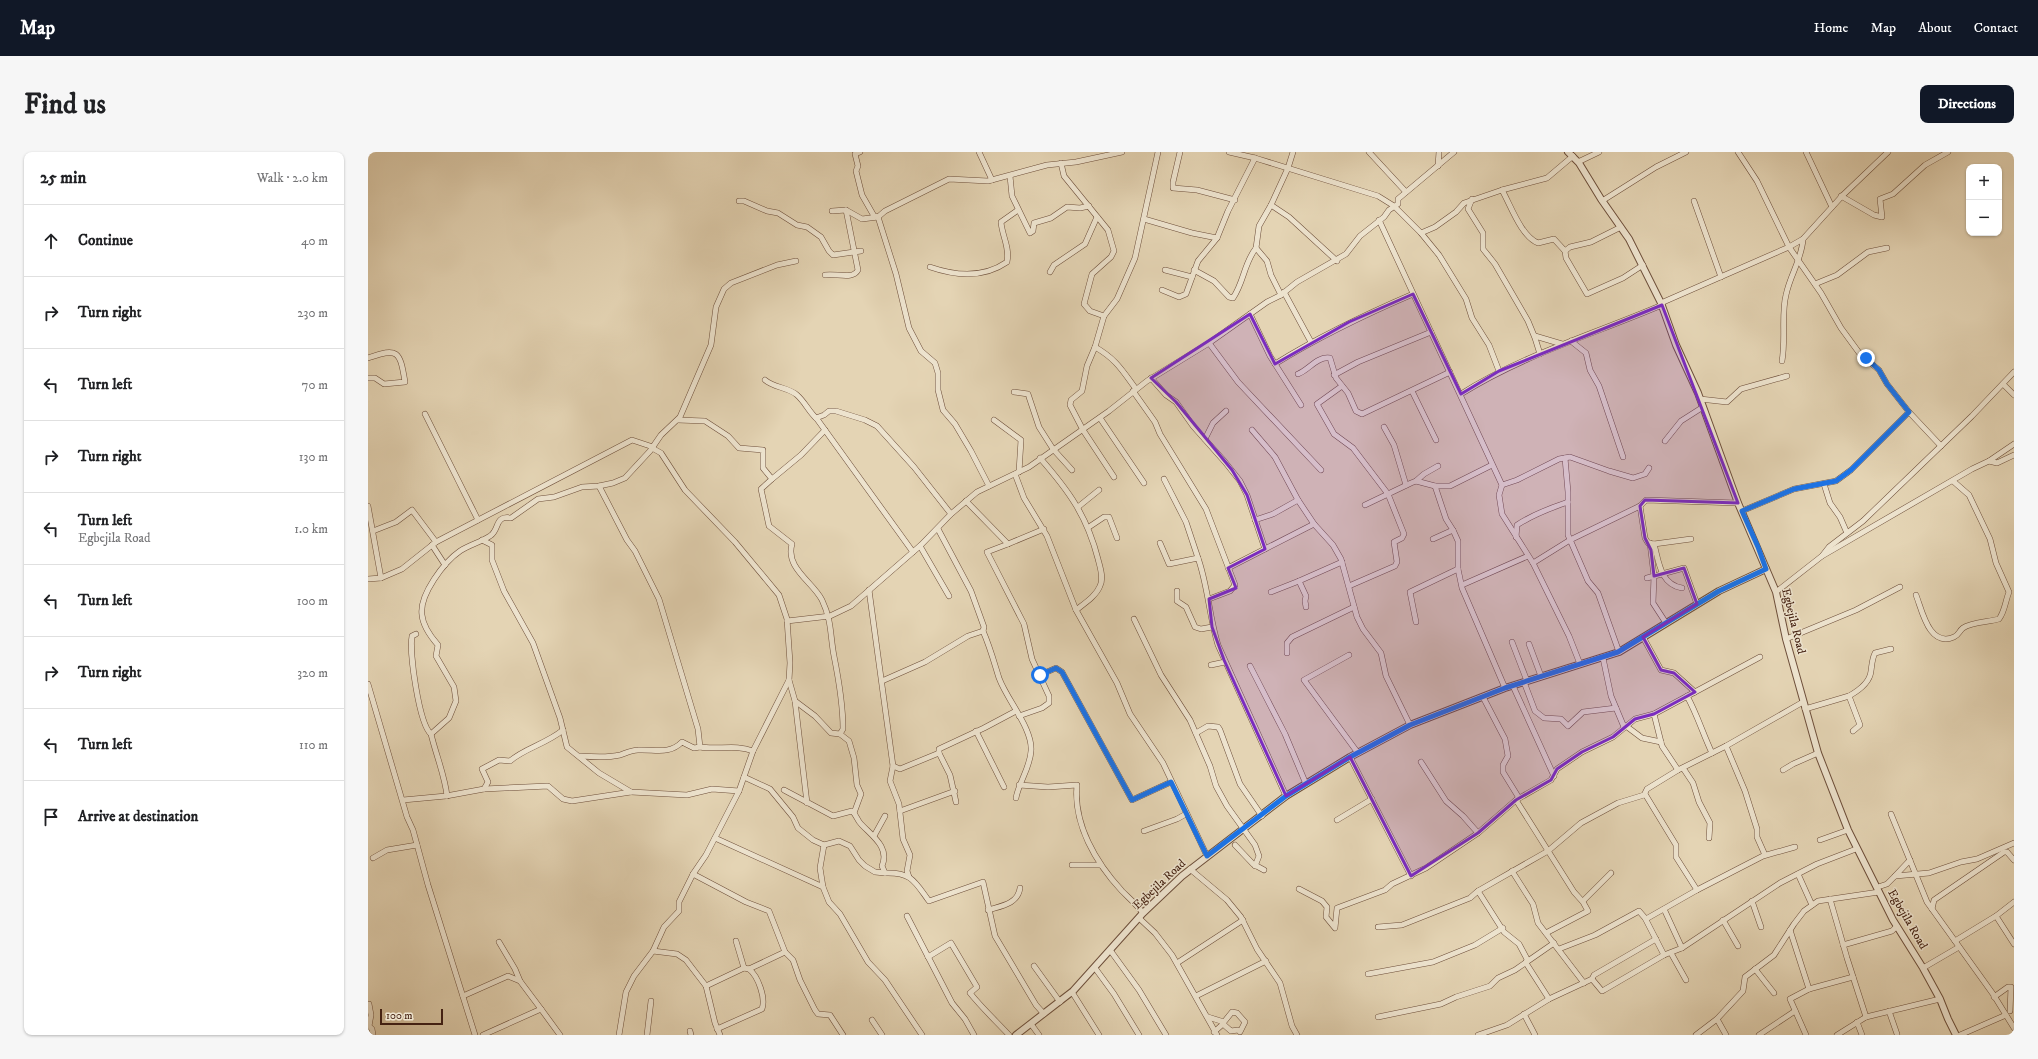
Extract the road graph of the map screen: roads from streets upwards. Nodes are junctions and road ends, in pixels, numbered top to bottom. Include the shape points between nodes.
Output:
1 (860, 152) edge
2 (979, 152) edge
3 (1122, 152) edge
4 (1158, 152) edge
5 (1180, 152) edge
6 (1229, 152) edge
7 (1293, 152) edge
8 (1369, 152) edge
9 (1439, 152) edge
10 (1454, 152) edge
11 (1599, 152) edge
12 (1686, 152) edge
13 (1738, 152) edge
14 (1806, 152) edge
15 (1888, 152) edge
16 (1948, 152) edge
17 (1570, 154) edge
18 (1255, 158) junction
19 (1578, 162) junction
20 (1061, 163) junction
21 (1438, 166) junction
22 (1288, 168) junction
23 (1010, 176) junction
24 (992, 180) junction
25 (1502, 190) junction
26 (1406, 192) junction
27 (1842, 196) junction
28 (1472, 199) junction
29 (1235, 200) junction
30 (739, 201) dead end
31 (1602, 201) junction
32 (1694, 201) dead end
33 (1271, 205) junction
34 (1089, 206) junction
35 (1394, 206) junction
36 (1832, 207) junction
37 (846, 210) junction
38 (1018, 210) junction
39 (832, 211) dead end
40 (878, 217) junction
41 (1097, 217) junction
42 (1144, 219) junction
43 (1380, 220) junction
44 (1621, 227) junction
45 (1421, 233) junction
46 (1217, 238) junction
47 (1803, 239) junction
48 (1789, 247) junction
49 (1256, 248) junction
50 (1887, 248) dead end
51 (1565, 251) junction
52 (858, 252) junction
53 (796, 261) dead end
54 (1337, 261) junction
55 (1799, 261) junction
56 (1643, 265) junction
57 (930, 267) dead end
58 (1165, 270) dead end
59 (1194, 270) junction
60 (1050, 272) dead end
61 (825, 275) dead end
62 (1192, 277) junction
63 (1722, 277) junction
64 (1815, 284) junction
65 (1162, 290) dead end
66 (1282, 294) junction
67 (1413, 294) junction
68 (1661, 304) junction
69 (1250, 314) junction
70 (1104, 316) junction
71 (1431, 332) junction
72 (1535, 336) junction
73 (1571, 341) junction
74 (1311, 342) junction
75 (1209, 344) junction
76 (1562, 344) junction
77 (1095, 347) junction
78 (1540, 354) junction
79 (368, 358) edge
80 (1782, 361) dead end
81 (1275, 364) junction
82 (1499, 371) junction
83 (1450, 372) junction
84 (2014, 372) edge
85 (1298, 374) dead end
86 (1334, 375) junction
87 (1787, 376) dead end
88 (368, 378) edge
89 (1151, 378) junction
90 (765, 380) dead end
91 (2002, 384) junction
92 (1342, 386) junction
93 (1135, 390) junction
94 (1412, 391) junction
95 (1014, 392) dead end
96 (1461, 394) junction
97 (2014, 395) edge
98 (1700, 399) junction
99 (1301, 405) dead end
100 (1703, 408) junction
101 (1226, 411) dead end
102 (1909, 412) junction
103 (425, 414) dead end
104 (816, 418) junction
105 (1100, 418) junction
106 (678, 420) junction
107 (994, 420) dead end
108 (1384, 427) dead end
109 (825, 430) junction
110 (1083, 430) junction
111 (1252, 430) dead end
112 (1204, 439) junction
113 (1436, 440) dead end
114 (1665, 441) dead end
115 (2014, 444) edge
116 (1941, 446) junction
117 (652, 448) junction
118 (1054, 449) junction
119 (2014, 455) edge
120 (1623, 457) dead end
121 (1040, 458) junction
122 (1565, 458) junction
123 (1989, 461) junction
124 (1492, 465) junction
125 (1438, 466) dead end
126 (1649, 468) dead end
127 (1072, 470) dead end
128 (1321, 470) dead end
129 (1017, 473) junction
130 (1114, 477) dead end
131 (772, 479) junction
132 (1164, 479) dead end
133 (1953, 480) junction
134 (1416, 481) junction
135 (1144, 483) dead end
136 (1824, 484) junction
137 (1406, 485) junction
138 (1502, 485) junction
139 (599, 486) junction
140 (988, 486) junction
141 (1435, 486) junction
142 (1099, 490) dead end
143 (1388, 494) junction
144 (1298, 500) junction
145 (966, 501) junction
146 (1568, 502) junction
147 (1738, 503) junction
148 (1365, 505) dead end
149 (368, 506) edge
150 (1640, 506) junction
151 (1078, 507) junction
152 (1742, 511) junction
153 (951, 514) junction
154 (478, 520) junction
155 (1255, 520) junction
156 (1314, 524) junction
157 (1089, 527) junction
158 (938, 529) junction
159 (1044, 529) junction
160 (372, 530) junction
161 (1454, 530) junction
162 (1847, 533) junction
163 (1516, 537) junction
164 (1117, 538) dead end
165 (1433, 539) dead end
166 (1691, 539) dead end
167 (482, 540) junction
168 (1570, 540) junction
169 (434, 543) junction
170 (1160, 543) dead end
171 (1008, 544) junction
172 (1652, 544) junction
173 (920, 546) junction
174 (1265, 549) junction
175 (912, 552) junction
176 (1528, 556) junction
177 (1822, 556) junction
178 (1198, 558) junction
179 (1342, 562) junction
180 (1533, 563) junction
181 (444, 565) junction
182 (1228, 568) junction
183 (1458, 569) junction
184 (1766, 569) junction
185 (1662, 574) junction
186 (1654, 576) junction
187 (381, 578) junction
188 (1647, 578) dead end
189 (368, 579) edge
190 (1299, 581) junction
191 (1462, 585) junction
192 (1349, 586) junction
193 (1900, 587) dead end
194 (1682, 588) dead end
195 (869, 590) junction
196 (1177, 591) dead end
197 (1271, 592) dead end
198 (1776, 592) junction
199 (1916, 595) dead end
200 (949, 596) dead end
201 (1209, 599) junction
202 (1697, 604) junction
203 (1306, 607) dead end
204 (1354, 607) junction
205 (1076, 610) junction
206 (830, 616) junction
207 (1134, 619) dead end
208 (787, 621) junction
209 (1416, 622) dead end
210 (1666, 623) junction
211 (1212, 627) junction
212 (984, 631) junction
213 (416, 634) dead end
214 (1643, 637) junction
215 (1786, 638) junction
216 (1512, 642) dead end
217 (1529, 644) dead end
218 (1891, 649) dead end
219 (1618, 652) junction
220 (1287, 653) dead end
221 (1349, 654) dead end
222 (1760, 656) dead end
223 (1603, 658) junction
224 (1225, 662) junction
225 (1580, 664) junction
226 (1211, 665) dead end
227 (1250, 666) dead end
228 (1040, 675) junction
229 (1541, 676) junction
230 (788, 680) junction
231 (882, 681) junction
232 (1526, 682) junction
233 (368, 686) edge
234 (1513, 686) junction
235 (1505, 688) junction
236 (1695, 692) junction
237 (1687, 696) junction
238 (1849, 696) junction
239 (1484, 697) junction
240 (795, 701) junction
241 (1803, 702) junction
242 (1616, 708) junction
243 (1805, 709) junction
244 (1016, 711) junction
245 (1654, 714) junction
246 (1019, 716) junction
247 (1410, 725) junction
248 (1625, 726) junction
249 (562, 730) junction
250 (976, 731) junction
251 (1853, 731) dead end
252 (1196, 733) junction
253 (431, 734) junction
254 (840, 734) junction
255 (1661, 742) junction
256 (1726, 746) junction
257 (700, 748) junction
258 (753, 751) junction
259 (939, 753) junction
260 (1358, 753) junction
261 (1712, 753) junction
262 (1818, 753) junction
263 (580, 756) junction
264 (1350, 757) junction
265 (1421, 762) dead end
266 (893, 766) junction
267 (1681, 769) junction
268 (1783, 770) dead end
269 (1554, 776) junction
270 (744, 778) junction
271 (1171, 782) junction
272 (1306, 784) junction
273 (1019, 785) junction
274 (1004, 787) dead end
275 (484, 789) junction
276 (784, 790) dead end
277 (739, 791) junction
278 (631, 792) junction
279 (955, 792) junction
280 (1645, 794) junction
281 (447, 796) junction
282 (1286, 796) junction
283 (1016, 798) dead end
284 (1372, 799) junction
285 (1518, 799) junction
286 (403, 800) junction
287 (956, 802) dead end
288 (807, 804) junction
289 (900, 811) junction
290 (854, 813) junction
291 (1186, 814) junction
292 (1891, 814) dead end
293 (885, 816) dead end
294 (1262, 816) junction
295 (1337, 820) dead end
296 (1244, 830) junction
297 (1848, 830) junction
298 (1144, 831) dead end
299 (1478, 833) junction
300 (874, 836) junction
301 (715, 838) junction
302 (1710, 838) dead end
303 (1820, 840) dead end
304 (2014, 843) edge
305 (417, 845) junction
306 (824, 845) junction
307 (1235, 845) dead end
308 (1795, 847) dead end
309 (1856, 849) junction
310 (1548, 851) junction
311 (1207, 856) junction
312 (1765, 856) junction
313 (373, 858) dead end
314 (1910, 860) junction
315 (2014, 860) edge
316 (1072, 865) dead end
317 (1101, 865) junction
318 (1255, 866) junction
319 (1190, 869) junction
320 (1264, 870) dead end
321 (1512, 871) junction
322 (885, 873) junction
323 (1611, 873) dead end
324 (1915, 873) junction
325 (693, 874) junction
326 (1798, 874) junction
327 (1411, 876) junction
328 (1895, 876) junction
329 (909, 877) junction
330 (823, 887) junction
331 (1020, 888) dead end
332 (1299, 889) dead end
333 (1878, 889) junction
334 (1697, 890) junction
335 (1478, 891) junction
336 (1830, 899) junction
337 (1582, 901) junction
338 (1752, 901) junction
339 (2014, 902) edge
340 (1812, 905) junction
341 (1664, 909) junction
342 (1932, 909) junction
343 (988, 910) junction
344 (907, 916) dead end
345 (1141, 916) junction
346 (1996, 916) junction
347 (1646, 919) junction
348 (1243, 920) junction
349 (1723, 920) junction
350 (1897, 926) junction
351 (1378, 927) dead end
352 (1761, 927) dead end
353 (1503, 928) junction
354 (1790, 930) junction
355 (1546, 933) junction
356 (1656, 939) junction
357 (736, 941) dead end
358 (1955, 941) junction
359 (499, 942) dead end
360 (1554, 943) junction
361 (2014, 944) edge
362 (1843, 945) junction
363 (1738, 946) dead end
364 (1959, 947) junction
365 (1682, 948) junction
366 (1559, 949) junction
367 (1110, 950) junction
368 (653, 951) junction
369 (785, 952) junction
370 (1672, 953) junction
371 (1664, 955) junction
372 (928, 957) junction
373 (1266, 961) junction
374 (1177, 963) junction
375 (1526, 963) junction
376 (1034, 966) dead end
377 (1095, 968) junction
378 (1923, 968) junction
379 (515, 969) junction
380 (746, 969) junction
381 (1755, 969) junction
382 (1368, 974) dead end
383 (508, 976) junction
384 (1853, 977) junction
385 (1592, 979) junction
386 (1686, 980) dead end
387 (520, 981) junction
388 (1584, 982) junction
389 (706, 986) junction
390 (1809, 988) junction
391 (1072, 992) junction
392 (1774, 993) dead end
393 (463, 996) junction
394 (1196, 996) junction
395 (1994, 997) junction
396 (1549, 999) junction
397 (1940, 999) junction
398 (651, 1001) dead end
399 (1060, 1002) junction
400 (368, 1004) edge
401 (541, 1009) junction
402 (1795, 1011) junction
403 (1889, 1011) junction
404 (2009, 1012) edge
405 (1044, 1014) junction
406 (1524, 1014) junction
407 (1208, 1017) junction
408 (1378, 1017) dead end
409 (1866, 1017) junction
410 (1717, 1019) junction
411 (872, 1020) dead end
412 (1857, 1022) junction
413 (1031, 1024) junction
414 (2014, 1025) edge
415 (717, 1029) junction
416 (1216, 1034) edge
417 (1897, 1034) dead end
418 (372, 1035) edge
419 (475, 1035) edge
420 (483, 1035) edge
421 (560, 1035) edge
422 (619, 1035) edge
423 (647, 1035) edge
424 (720, 1035) edge
425 (843, 1035) edge
426 (882, 1035) edge
427 (922, 1035) edge
428 (974, 1035) edge
429 (1009, 1035) edge
430 (1016, 1035) edge
431 (1039, 1035) edge
432 (1100, 1035) edge
433 (1139, 1035) edge
434 (1166, 1035) edge
435 (1297, 1035) edge
436 (1478, 1035) edge
437 (1535, 1035) edge
438 (1696, 1035) edge
439 (1726, 1035) edge
440 (1760, 1035) edge
441 (1806, 1035) edge
442 (1837, 1035) edge
443 (1862, 1035) edge
444 (1958, 1035) edge

1 - 40 street via 855,154 862,195 874,216
2 - 24 street
3 - 20 street
4 - 42 street
5 - 29 street via 1174,188 1197,190
6 - 18 street
7 - 22 street
8 - 26 street
9 - 21 street
10 - 21 street
11 - 19 street
12 - 31 street
13 - 48 street via 1757,181
14 - 36 street
15 - 27 street
16 - 27 street via 1925,165 1893,194 1880,199 1882,217
17 - 19 street
17 - 25 street via 1547,178
18 - 22 street
18 - 29 street
19 - 31 street
20 - 23 street
20 - 34 street via 1064,176
21 - 26 street
22 - 33 street
22 - 35 street via 1378,196
23 - 24 street
23 - 38 street via 1012,196
24 - 40 street via 949,179
25 - 28 street
25 - 51 street via 1528,237 1538,243 1554,239
26 - 35 street
27 - 36 street
28 - 45 street via 1459,206 1456,212 1435,227
28 - 72 street via 1468,209 1483,233 1483,249 1495,264
29 - 46 street
30 - 52 street via 778,213 797,225 807,227 821,237 833,255
31 - 44 street
32 - 63 street
33 - 49 street via 1259,226
33 - 54 street via 1293,220
34 - 38 street via 1066,207 1052,218 1034,222 1030,233
34 - 41 street
35 - 43 street
35 - 45 street
36 - 47 street
37 - 39 street
37 - 40 street via 862,218
37 - 52 street
38 - 57 street via 1001,222 1008,247 1007,262 1001,266 990,272 964,275
40 - 140 street via 896,274 909,328 921,351 935,363 943,410 955,424 971,451
41 - 60 street via 1085,244 1054,265
41 - 70 street via 1108,230 1114,251 1092,274 1084,304 1093,313
42 - 46 street
42 - 70 street via 1135,258 1128,275 1118,299
43 - 54 street via 1360,236
43 - 67 street
44 - 51 street
44 - 56 street
45 - 82 street via 1439,255 1466,299 1472,318 1489,345
46 - 59 street via 1202,255
47 - 48 street
47 - 55 street via 1803,252
48 - 55 street
48 - 63 street
49 - 59 street via 1247,260 1233,298 1208,277
49 - 66 street via 1267,261 1271,275
50 - 64 street via 1868,252 1837,275
51 - 56 street via 1566,258 1587,294 1623,278
52 - 61 street via 858,270 855,274
53 - 106 street via 777,265 732,283 724,289 716,307 711,345
54 - 66 street via 1297,282
55 - 64 street
55 - 80 street via 1785,297 1785,343
56 - 68 street
58 - 62 street
59 - 62 street
62 - 65 street via 1183,297
63 - 68 street
64 - 102 street via 1860,354 1879,370
66 - 69 street
66 - 74 street
67 - 71 street
67 - 74 street
68 - 73 street
68 - 98 street
69 - 75 street
69 - 81 street
70 - 77 street
71 - 83 street
71 - 86 street via 1358,362
72 - 76 street
72 - 78 street
73 - 76 street
73 - 120 street via 1586,353
74 - 81 street
75 - 89 street
75 - 128 street via 1238,382
76 - 78 street
77 - 93 street via 1112,357 1126,373
77 - 110 street via 1087,366 1082,391 1070,404
78 - 82 street
79 - 88 street via 386,351 392,352 402,365 404,382 384,384 375,378
81 - 99 street
82 - 96 street
83 - 94 street
83 - 96 street
84 - 91 street
85 - 86 street via 1327,358 1332,361
86 - 92 street
87 - 98 street via 1741,389 1727,402
89 - 93 street
89 - 112 street via 1176,402
90 - 104 street via 796,395
91 - 97 street
91 - 116 street
92 - 94 street via 1359,413
92 - 143 street via 1318,404 1334,434 1353,448
93 - 105 street
93 - 182 street via 1206,509
94 - 113 street
95 - 118 street via 1028,394 1039,427
96 - 124 street
98 - 100 street
100 - 114 street via 1681,421
100 - 147 street
101 - 112 street via 1213,423
102 - 116 street
102 - 136 street via 1844,476
103 - 154 street
104 - 109 street
104 - 153 street via 824,416 829,411 836,411 877,426
105 - 110 street
105 - 135 street
106 - 117 street via 661,435
106 - 131 street via 705,421 728,436 739,448 763,450 763,468
107 - 129 street via 1021,440
108 - 137 street via 1394,445
109 - 131 street via 801,455
109 - 175 street
110 - 118 street
110 - 130 street
111 - 144 street via 1275,457
112 - 155 street via 1240,481
115 - 123 street
116 - 162 street
117 - 139 street via 625,478
117 - 154 street via 632,440
117 - 208 street via 661,454 685,490 735,542 777,592
118 - 121 street
118 - 127 street
119 - 123 street via 1997,463
121 - 129 street
121 - 151 street
122 - 126 street via 1570,457 1633,478 1644,474
122 - 138 street
122 - 146 street
123 - 133 street
124 - 138 street
124 - 141 street via 1456,484
125 - 134 street
129 - 140 street
129 - 159 street via 1024,498
131 - 206 street via 761,489 769,526 792,544 793,559 799,573 822,599
132 - 178 street via 1186,522
133 - 177 street
133 - 199 street via 1969,495 1990,539 1996,563 2009,592 2003,613 1999,619 1962,628 1954,637 1943,638 1930,630
134 - 137 street
134 - 141 street
136 - 152 street via 1794,489
136 - 162 street via 1830,502
137 - 143 street
138 - 163 street via 1499,495 1501,509
139 - 167 street via 582,487 554,497 538,499 511,518 499,520 492,535
139 - 257 street via 627,540 635,550 661,606 698,729
140 - 145 street
141 - 161 street via 1446,521
142 - 151 street
143 - 148 street
143 - 192 street via 1404,534 1393,545 1396,564
144 - 155 street via 1273,514
144 - 156 street
145 - 153 street
145 - 171 street
146 - 163 street via 1544,510 1517,525
146 - 168 street
147 - 150 street via 1646,500
147 - 152 street
149 - 160 street
150 - 168 street
150 - 172 street via 1645,538
151 - 157 street
152 - 184 street
153 - 158 street
154 - 169 street
155 - 174 street
156 - 174 street
156 - 179 street via 1336,550
157 - 164 street via 1104,516 1109,516
157 - 205 street via 1101,574 1101,585 1096,594
158 - 173 street
158 - 212 street via 971,591
159 - 171 street
159 - 205 street
160 - 169 street via 396,522 412,510
160 - 187 street
161 - 165 street
161 - 183 street via 1458,541
162 - 177 street
163 - 176 street
166 - 172 street
167 - 181 street via 467,547
167 - 249 street via 492,545 492,560 504,591 533,643
168 - 180 street
168 - 219 street via 1588,581 1598,593
169 - 181 street
169 - 187 street via 402,569
170 - 178 street via 1169,564
171 - 228 street via 987,552 1024,624 1032,659
172 - 185 street
172 - 186 street
173 - 175 street
173 - 200 street
174 - 182 street
175 - 195 street
176 - 180 street
176 - 191 street
177 - 198 street
178 - 201 street
179 - 190 street
179 - 192 street
180 - 225 street
181 - 253 street via 429,589 421,614 430,635 438,645 436,656 454,687 456,701 449,718
182 - 201 street via 1234,588
183 - 191 street
183 - 209 street via 1410,592
184 - 198 street, Egbejila Road
184 - 202 street, Egbejila Road via 1729,585
185 - 186 street
185 - 194 street via 1674,586
185 - 202 street via 1684,568
186 - 188 street
186 - 210 street via 1652,603
187 - 189 street
190 - 197 street
190 - 203 street via 1306,596
191 - 235 street
192 - 204 street
193 - 215 street via 1856,610
195 - 206 street via 851,606
195 - 231 street
196 - 211 street via 1177,601 1186,607 1195,627
198 - 215 street, Egbejila Road
201 - 211 street
202 - 210 street, Egbejila Road
204 - 220 street via 1292,637 1287,643
204 - 247 street via 1363,629 1381,653 1386,676
205 - 271 street via 1106,663 1130,714 1163,763
206 - 208 street
206 - 254 street via 844,729
207 - 252 street via 1161,675
208 - 230 street via 790,663
210 - 214 street, Egbejila Road
211 - 224 street
212 - 231 street via 968,636 925,662
212 - 244 street via 999,678
213 - 253 street via 412,636 411,644 416,689 424,722
214 - 219 street, Egbejila Road
214 - 236 street via 1661,670 1674,673
215 - 241 street, Egbejila Road
216 - 232 street
217 - 229 street
218 - 238 street via 1875,653 1869,677
219 - 223 street, Egbejila Road
221 - 260 street via 1304,680
222 - 236 street
223 - 225 street, Egbejila Road
223 - 242 street
224 - 226 street
224 - 282 street
225 - 229 street, Egbejila Road
227 - 272 street via 1285,734
228 - 246 street via 1049,696 1049,703
228 - 271 street via 1056,668 1062,672 1132,800
229 - 232 street, Egbejila Road
230 - 240 street
230 - 258 street
231 - 266 street
232 - 234 street, Egbejila Road
232 - 242 street via 1535,711 1544,718 1561,719 1568,726 1582,712
233 - 286 street
234 - 235 street, Egbejila Road
234 - 269 street
235 - 239 street, Egbejila Road
236 - 237 street
237 - 245 street
237 - 261 street
238 - 243 street
238 - 251 street via 1860,725
239 - 247 street, Egbejila Road
239 - 285 street via 1505,739 1508,756 1503,772
240 - 254 street via 831,732
240 - 288 street
241 - 243 street, Egbejila Road
241 - 256 street
242 - 248 street
243 - 262 street, Egbejila Road
244 - 246 street
244 - 250 street
245 - 248 street
245 - 255 street
246 - 273 street via 1032,750
247 - 260 street, Egbejila Road
248 - 255 street via 1642,738
248 - 269 street via 1613,737 1582,752 1557,769
249 - 263 street via 567,746
249 - 275 street via 553,738 520,753 510,761 500,760 482,768 488,782
250 - 259 street via 939,749
250 - 274 street
252 - 294 street via 1208,726 1218,727 1240,784
252 - 296 street via 1216,786
253 - 281 street via 446,784
254 - 290 street via 850,743 857,785 861,794
255 - 267 street
256 - 261 street
256 - 312 street via 1745,791 1757,829 1757,837
257 - 258 street via 742,747
257 - 263 street via 682,742 676,749 637,750 603,757
258 - 270 street
259 - 266 street via 900,769
259 - 279 street
260 - 264 street, Egbejila Road
261 - 267 street
262 - 268 street
262 - 297 street, Egbejila Road
263 - 278 street via 599,773
264 - 272 street, Egbejila Road
264 - 284 street
265 - 299 street via 1446,801
266 - 289 street via 890,781
267 - 280 street via 1647,789
267 - 302 street via 1693,783 1710,823
269 - 285 street
270 - 277 street
270 - 306 street via 770,789 793,817 798,828
271 - 291 street
272 - 282 street, Egbejila Road
273 - 283 street
273 - 317 street via 1077,785 1081,826
275 - 278 street via 548,786 563,800 572,801
275 - 281 street
276 - 288 street
277 - 278 street via 712,789 687,795
277 - 301 street
279 - 287 street
279 - 289 street
280 - 310 street via 1618,803 1581,823
280 - 334 street via 1676,845 1676,857
281 - 286 street
282 - 294 street, Egbejila Road
284 - 295 street
284 - 327 street
285 - 299 street
285 - 310 street
286 - 305 street
288 - 290 street via 833,816 852,811
289 - 329 street via 902,834 910,855 907,871
290 - 300 street via 860,823
291 - 298 street
291 - 311 street
292 - 314 street
293 - 300 street
294 - 296 street, Egbejila Road
296 - 311 street, Egbejila Road
296 - 318 street via 1254,842 1258,854
297 - 303 street
297 - 309 street, Egbejila Road
299 - 327 street
300 - 322 street via 882,847 885,859 882,866
301 - 325 street
301 - 330 street
304 - 324 street via 1977,859 1929,873
305 - 313 street via 387,850
305 - 393 street
306 - 322 street via 839,841 850,846 866,866 875,872
306 - 330 street via 820,868
307 - 318 street
308 - 312 street
309 - 326 street
309 - 333 street, Egbejila Road
310 - 321 street
310 - 337 street
311 - 319 street, Egbejila Road
312 - 334 street
314 - 324 street
314 - 328 street
315 - 342 street via 2004,852 1934,900
316 - 317 street
317 - 345 street
318 - 320 street
319 - 345 street, Egbejila Road
319 - 348 street via 1227,900
321 - 335 street
321 - 355 street via 1533,904 1538,923
322 - 329 street via 896,872
323 - 337 street
324 - 328 street
324 - 342 street
325 - 368 street via 679,902 679,911 664,927
325 - 369 street via 769,911
326 - 338 street
326 - 340 street
327 - 332 street via 1384,890 1336,908 1335,928 1326,917 1327,907 1322,901
328 - 333 street
329 - 343 street via 920,885 930,901 983,882
330 - 427 street via 829,902 840,914 868,962 885,980
331 - 343 street via 1018,897 1013,901
333 - 336 street
333 - 350 street, Egbejila Road
334 - 341 street
335 - 351 street via 1470,898 1402,925
335 - 353 street
336 - 340 street
336 - 362 street
337 - 355 street via 1588,911
338 - 349 street
338 - 352 street
339 - 346 street
340 - 354 street via 1804,911
341 - 347 street
341 - 365 street
342 - 358 street
343 - 405 street via 994,936
344 - 372 street
345 - 367 street, Egbejila Road
345 - 374 street
346 - 358 street
346 - 361 street
347 - 356 street
347 - 366 street via 1639,911
348 - 373 street
348 - 374 street
349 - 363 street
349 - 365 street
350 - 362 street via 1892,931
350 - 378 street, Egbejila Road
353 - 375 street via 1519,944
353 - 382 street via 1475,945 1433,962
354 - 381 street via 1774,955
354 - 390 street
355 - 360 street
356 - 371 street
356 - 385 street via 1594,975
357 - 380 street
358 - 364 street
359 - 379 street
360 - 366 street
360 - 375 street
362 - 384 street
364 - 378 street
364 - 395 street
365 - 370 street
366 - 388 street
367 - 377 street, Egbejila Road
367 - 434 street via 1140,990
368 - 389 street via 684,958
368 - 422 street via 634,976 626,992
369 - 380 street
369 - 425 street via 793,960 815,1010 818,1014 830,1015
370 - 371 street
370 - 386 street
371 - 385 street via 1602,991
372 - 428 street via 952,1003 965,1018
372 - 429 street via 951,943 977,987 970,993
373 - 394 street
373 - 435 street via 1280,984
374 - 394 street
375 - 396 street
375 - 408 street via 1498,978 1490,986 1441,1004
376 - 399 street
377 - 391 street, Egbejila Road
377 - 433 street
378 - 397 street, Egbejila Road
379 - 383 street
379 - 387 street
380 - 389 street
380 - 415 street via 753,972 762,995 762,1009
381 - 392 street
381 - 410 street via 1745,976 1743,992
383 - 387 street
383 - 393 street
384 - 390 street
384 - 409 street
385 - 388 street
387 - 401 street
388 - 396 street
389 - 415 street
390 - 402 street via 1790,999
391 - 399 street, Egbejila Road
391 - 432 street
393 - 419 street
394 - 407 street
395 - 404 street
395 - 404 street via 2002,990 2012,987
396 - 406 street
397 - 403 street
397 - 444 street, Egbejila Road
398 - 423 street
399 - 405 street, Egbejila Road
400 - 418 street
401 - 420 street
401 - 421 street
402 - 440 street
402 - 441 street
403 - 409 street
403 - 417 street
404 - 414 street
404 - 444 street
405 - 413 street, Egbejila Road
406 - 436 street via 1507,1025
406 - 437 street
407 - 416 street
407 - 416 street via 1224,1022 1232,1012 1237,1013 1245,1022 1240,1032 1231,1031 1223,1024
409 - 412 street
410 - 438 street
410 - 439 street
411 - 426 street
412 - 442 street
412 - 443 street
413 - 430 street, Egbejila Road
413 - 431 street
415 - 424 street

